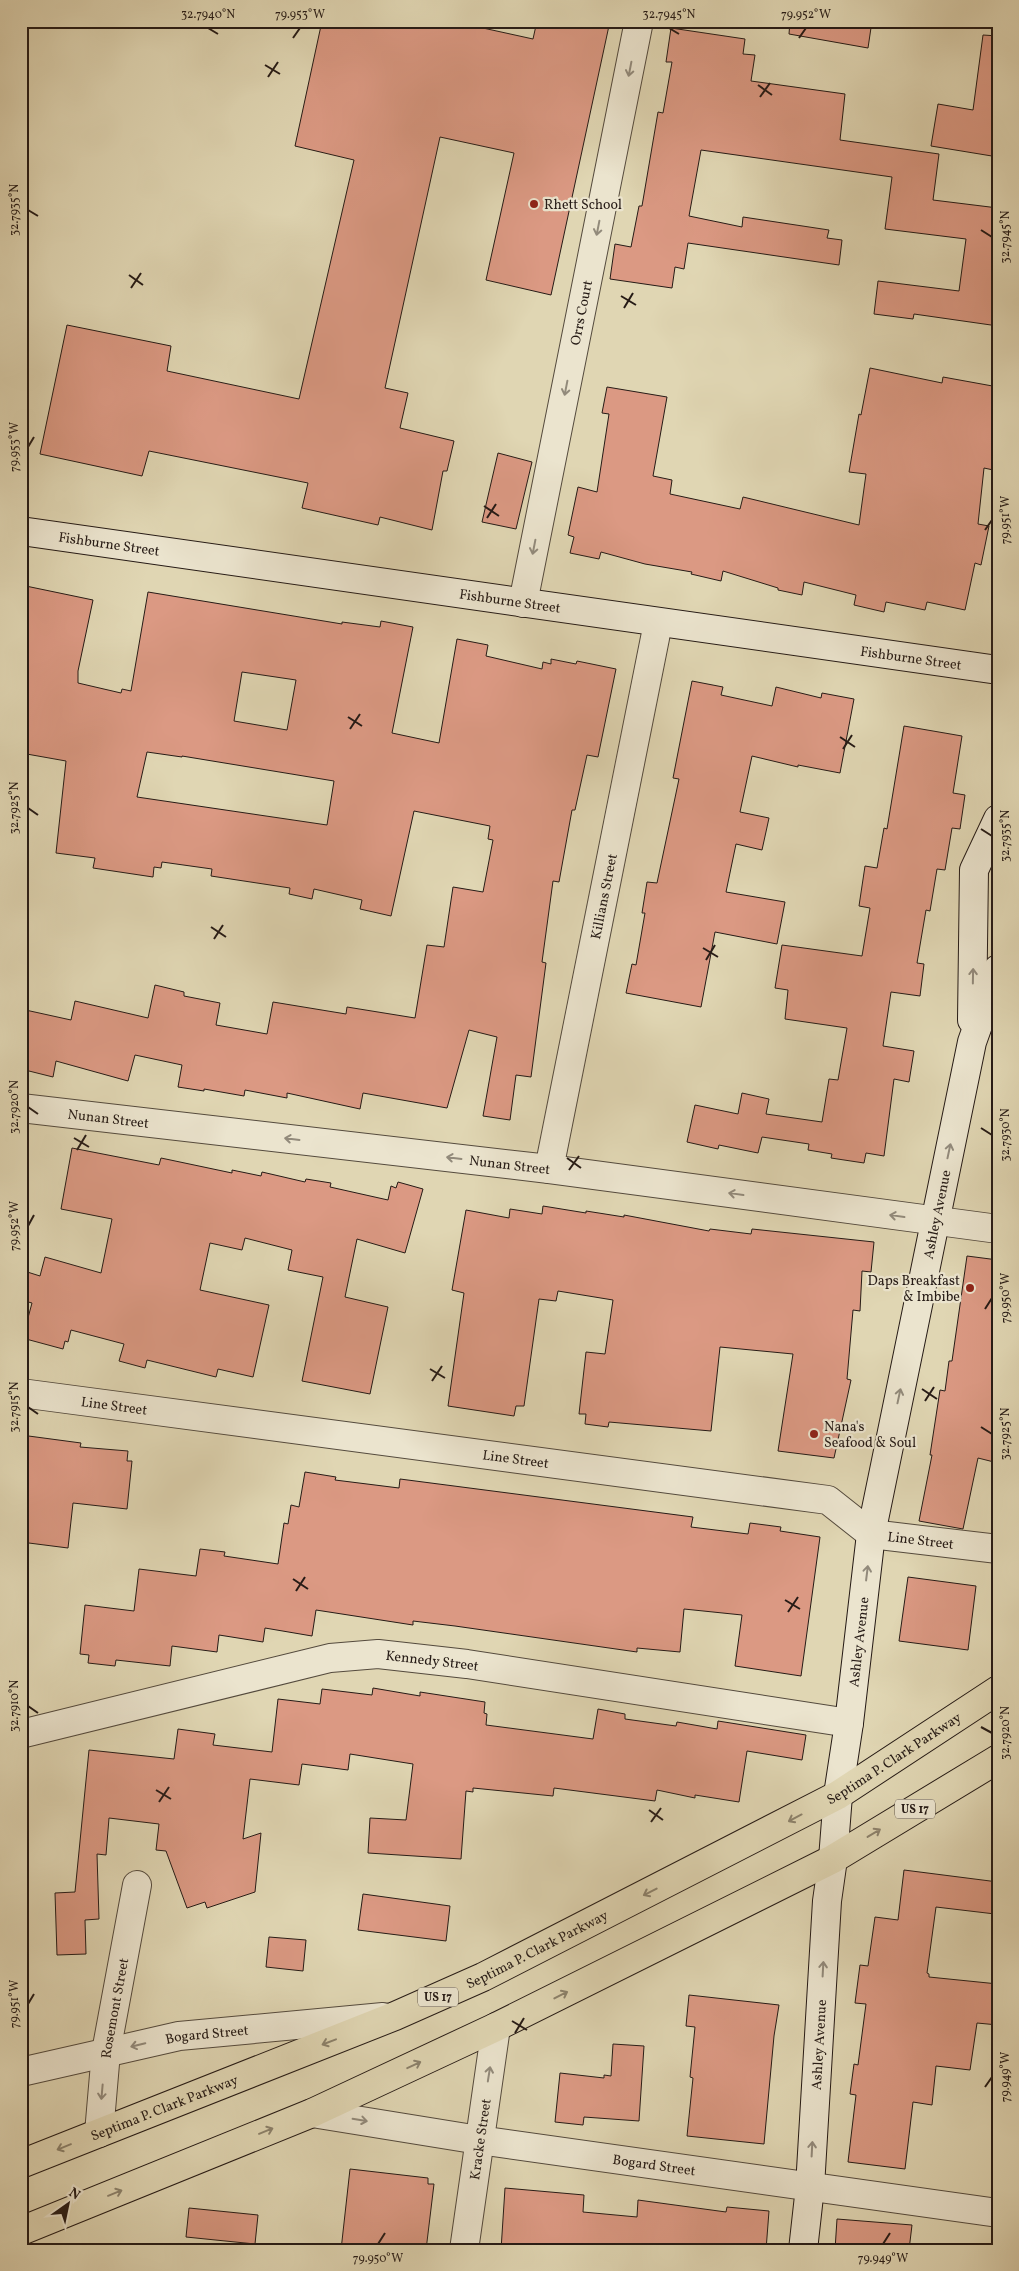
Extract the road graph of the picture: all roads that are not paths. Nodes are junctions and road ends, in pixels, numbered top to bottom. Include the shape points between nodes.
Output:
1 (639, 21) edge
2 (21, 531) edge
3 (523, 603) junction
4 (658, 623) junction
5 (998, 670) edge
6 (998, 819) edge
7 (998, 969) edge
8 (972, 1042) junction
9 (21, 1108) edge
10 (549, 1169) junction
11 (935, 1221) junction
12 (998, 1229) edge
13 (21, 1393) edge
14 (871, 1534) junction
15 (998, 1549) edge
16 (998, 1690) edge
17 (849, 1723) junction
18 (21, 1734) edge
19 (998, 1760) edge
20 (838, 1795) junction
21 (833, 1859) junction
22 (137, 1885) dead end
23 (395, 2016) junction
24 (496, 2027) junction
25 (106, 2052) junction
26 (21, 2072) edge
27 (312, 2113) junction
28 (99, 2133) junction
29 (479, 2140) junction
30 (21, 2164) edge
31 (810, 2187) junction
32 (998, 2213) edge
33 (21, 2231) edge
34 (464, 2250) edge
35 (802, 2250) edge

1 -> 3 street, Orrs Court
2 - 3 street, Fishburne Street
3 - 4 street, Fishburne Street
4 - 5 street, Fishburne Street
4 - 10 street, Killians Street
8 -> 6 street, Ashley Avenue via 974,870
7 - 8 street, Ashley Avenue
11 -> 8 street, Ashley Avenue
10 -> 9 street, Nunan Street
11 -> 10 street, Nunan Street
11 - 12 street, Nunan Street
14 -> 11 street, Ashley Avenue
13 - 14 street, Line Street via 828,1500
14 - 15 street, Line Street
17 -> 14 street, Ashley Avenue
16 - 20 highway, Septima P. Clark Parkway / US 17
17 - 18 street, Kennedy Street via 477,1665 378,1654 330,1658
17 - 20 street, Ashley Avenue
21 -> 19 highway, US 17
20 - 21 street, Ashley Avenue
20 -> 23 highway, Septima P. Clark Parkway / US 17 via 483,1977
24 -> 21 highway, US 17
31 -> 21 street, Ashley Avenue via 827,1901
22 - 25 street, Rosemont Street
23 -> 25 street, Bogard Street via 179,2036
23 -> 28 highway, Septima P. Clark Parkway / US 17
27 -> 24 highway, US 17
29 -> 24 street, Kracke Street
25 - 26 street, Bogard Street
25 -> 28 street, Rosemont Street
27 -> 29 street, Bogard Street
33 -> 27 highway, US 17
28 -> 30 highway, Septima P. Clark Parkway / US 17
29 - 31 street, Bogard Street
29 - 34 street, Kracke Street
31 - 32 street, Bogard Street
31 - 35 street, Ashley Avenue

